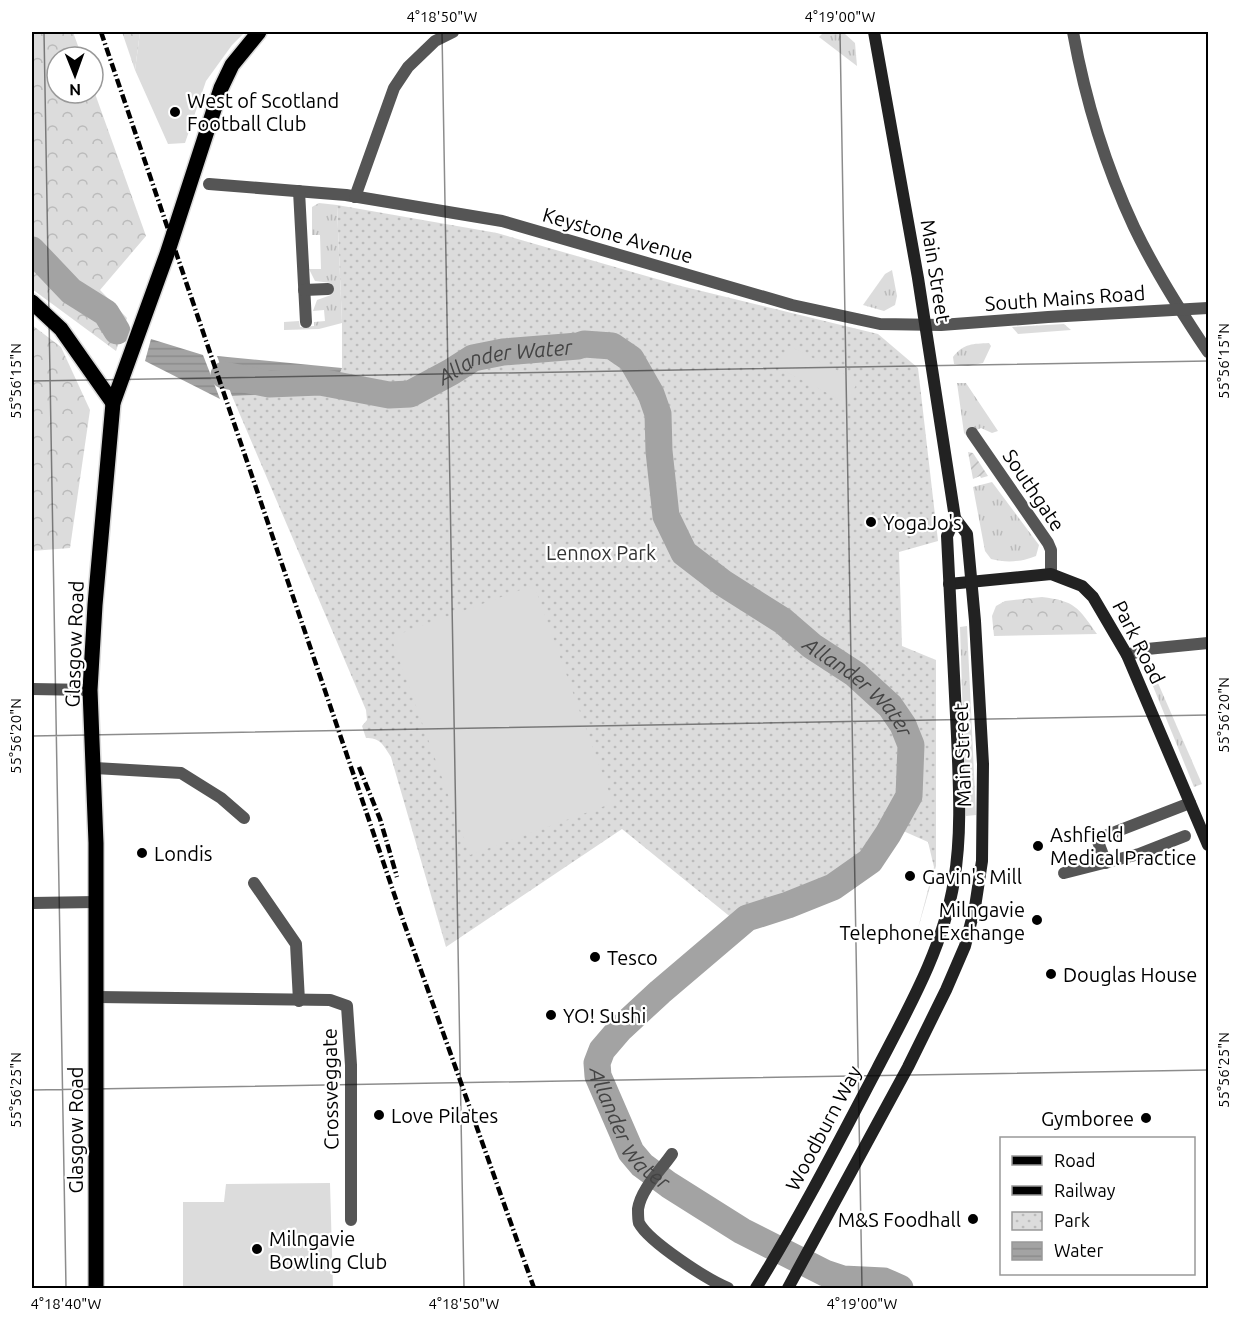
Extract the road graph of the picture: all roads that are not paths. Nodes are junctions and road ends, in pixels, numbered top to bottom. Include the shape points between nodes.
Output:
1 (259, 32) edge
2 (453, 32) edge
3 (874, 32) edge
4 (1073, 32) edge
5 (209, 184) dead end
6 (299, 191) junction
7 (355, 197) junction
8 (328, 289) dead end
9 (304, 290) junction
10 (32, 302) edge
11 (1209, 308) edge
12 (1181, 310) junction
13 (306, 322) dead end
14 (924, 325) junction
15 (1209, 352) edge
16 (112, 403) junction
17 (972, 433) dead end
18 (955, 518) junction
19 (1051, 574) junction
20 (971, 581) junction
21 (949, 584) junction
22 (1209, 643) edge
23 (1127, 655) junction
24 (32, 689) edge
25 (90, 690) junction
26 (95, 768) junction
27 (1190, 803) junction
28 (244, 818) dead end
29 (1185, 836) dead end
30 (1209, 845) edge
31 (1106, 863) junction
32 (1064, 873) dead end
33 (254, 883) dead end
34 (96, 902) junction
35 (32, 903) edge
36 (921, 983) joint
37 (97, 997) junction
38 (299, 1001) junction
39 (672, 1154) dead end
40 (351, 1220) dead end
41 (790, 1284) edge
42 (96, 1288) edge
43 (728, 1288) edge
44 (756, 1288) edge

1 - 16 main road, Glasgow Road via 231,65 221,88 167,254
2 - 7 street via 428,47 394,88
3 - 14 main road, Main Street
4 - 12 street via 1081,75 1107,162 1134,227
5 - 6 street, Keystone Avenue
6 - 7 street, Keystone Avenue
6 - 9 street
7 - 14 street, Keystone Avenue via 502,222 814,310 880,324
8 - 9 street
9 - 13 street
10 - 16 main road via 61,329
11 - 12 street, South Mains Road
12 - 14 street, South Mains Road
12 - 15 street
14 - 18 main road, Main Street
16 - 25 main road, Glasgow Road
17 - 19 street, Southgate via 1048,543
18 - 20 main road, Main Street via 967,534
18 - 21 main road, Main Street via 947,536
19 - 20 main road, Park Road
19 - 23 main road, Park Road via 1082,586 1093,597
20 - 21 main road, Park Road
20 - 41 main road, Main Street via 983,764 982,861 969,933 946,990 903,1076
21 - 36 main road, Main Street via 958,836 948,908
22 - 23 street via 1147,649
23 - 27 main road, Park Road
24 - 25 street
25 - 26 main road, Glasgow Road
26 - 28 street via 181,773
26 - 34 main road, Glasgow Road
27 - 30 main road, Park Road
27 - 31 street via 1097,839
29 - 31 street
31 - 32 street
33 - 38 street via 296,944
34 - 35 street
34 - 37 main road, Glasgow Road
36 - 44 main road, Woodburn Way via 850,1121
37 - 38 street, Crossveggate
37 - 42 main road, Glasgow Road
38 - 40 street, Crossveggate via 330,1000 347,1006
39 - 43 street via 641,1197 639,1223 658,1243

